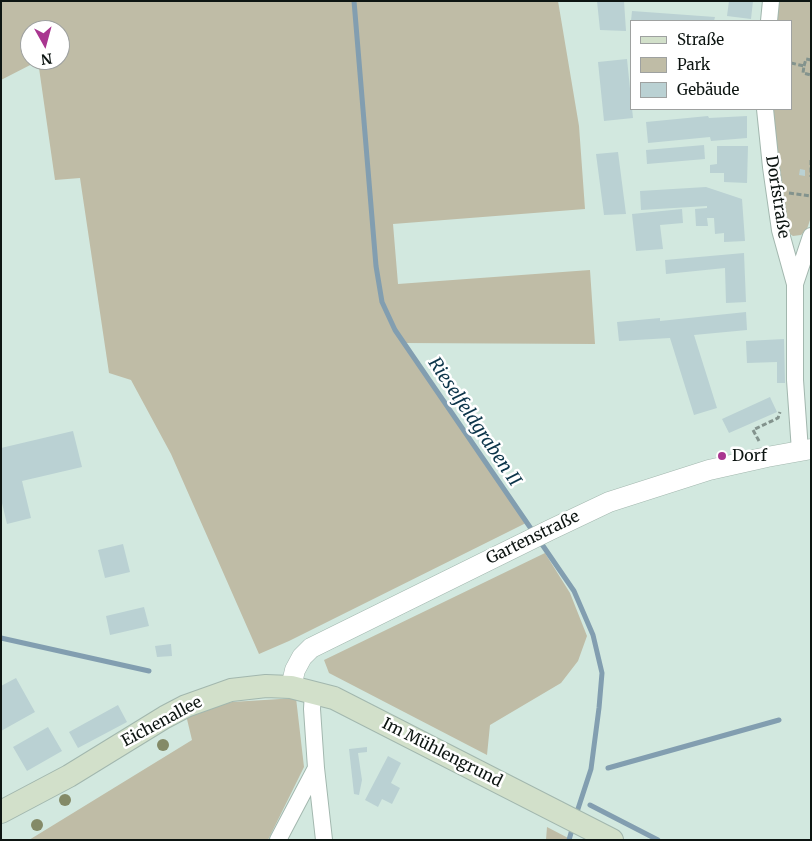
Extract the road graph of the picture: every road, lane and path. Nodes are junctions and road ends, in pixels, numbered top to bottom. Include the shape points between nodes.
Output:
1 (771, 1) edge
2 (770, 20) edge
3 (811, 60) edge
4 (792, 63) edge
5 (804, 66) junction
6 (811, 75) edge
7 (765, 110) edge
8 (811, 160) edge
9 (811, 177) edge
10 (811, 236) edge
11 (796, 284) junction
12 (783, 404) dead end
13 (805, 450) edge
14 (767, 457) junction
15 (291, 687) junction
16 (313, 692) junction
17 (316, 768) junction
18 (69, 776) junction
19 (1, 812) edge
20 (1, 828) edge
21 (278, 840) edge
22 (324, 840) edge
23 (612, 840) edge

1 - 2 street
3 - 5 path via 806,59
4 - 5 path
5 - 6 path via 803,73
7 - 11 street, Dorfstraße via 780,230
8 - 9 path
10 - 11 street, Dorfstraße
11 - 13 street, Dorfstraße via 795,380
12 - 14 path via 778,418 753,430
13 - 14 street, Gartenstraße
14 - 15 street, Gartenstraße via 646,489 609,502 550,530 311,648 295,670
15 - 16 main road, Im Mühlengrund
15 - 18 main road, Eichenallee via 231,690 186,706
16 - 17 street
16 - 23 main road, Im Mühlengrund via 334,698
17 - 21 street
17 - 22 street
18 - 19 main road, Eichenallee
18 - 20 main road, Eichenallee

